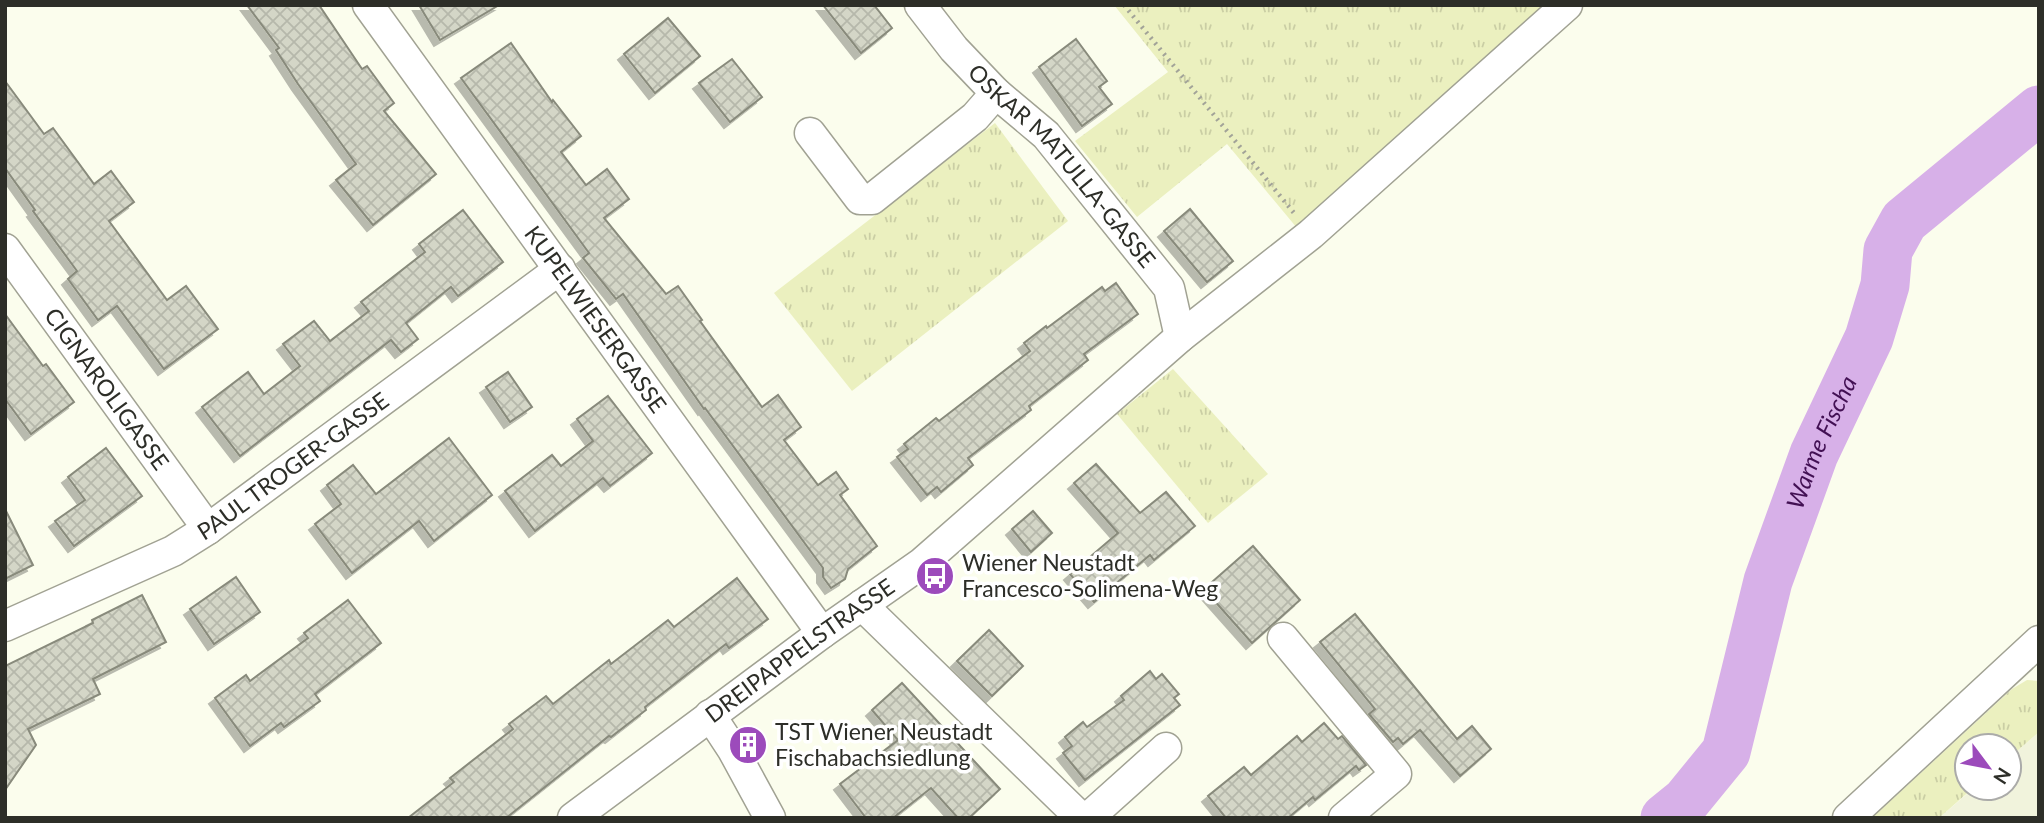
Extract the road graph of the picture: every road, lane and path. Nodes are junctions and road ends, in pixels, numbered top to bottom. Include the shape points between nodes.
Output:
1 (368, 5) edge
2 (920, 5) edge
3 (1124, 5) edge
4 (1567, 5) edge
5 (996, 93) junction
6 (810, 133) dead end
7 (1311, 233) junction
8 (5, 249) edge
9 (560, 269) junction
10 (1180, 337) junction
11 (208, 529) junction
12 (862, 605) junction
13 (5, 626) edge
14 (822, 633) junction
15 (1283, 638) dead end
16 (2039, 641) edge
17 (710, 715) junction
18 (1166, 748) dead end
19 (573, 818) edge
20 (770, 818) edge
21 (1081, 818) edge
22 (1088, 818) edge
23 (1344, 818) edge
24 (1848, 818) edge

1 - 9 street, KUPELWIESERGASSE
2 - 5 street, OSKAR MATULLA-GASSE
3 - 7 path
4 - 7 street, DREIPAPPELSTRASSE
5 - 6 street via 975,117 872,199 860,199
5 - 10 street, OSKAR MATULLA-GASSE via 1046,135 1169,288
7 - 10 street, DREIPAPPELSTRASSE
8 - 11 street, CIGNAROLIGASSE
9 - 11 street, PAUL TROGER-GASSE
9 - 14 street, KUPELWIESERGASSE
10 - 12 street, DREIPAPPELSTRASSE via 922,563
11 - 13 street, PAUL TROGER-GASSE via 173,551
12 - 14 street, DREIPAPPELSTRASSE
12 - 21 street
14 - 17 street, DREIPAPPELSTRASSE
15 - 23 street via 1396,774
16 - 24 street
17 - 19 street, DREIPAPPELSTRASSE
17 - 20 street
18 - 22 street

